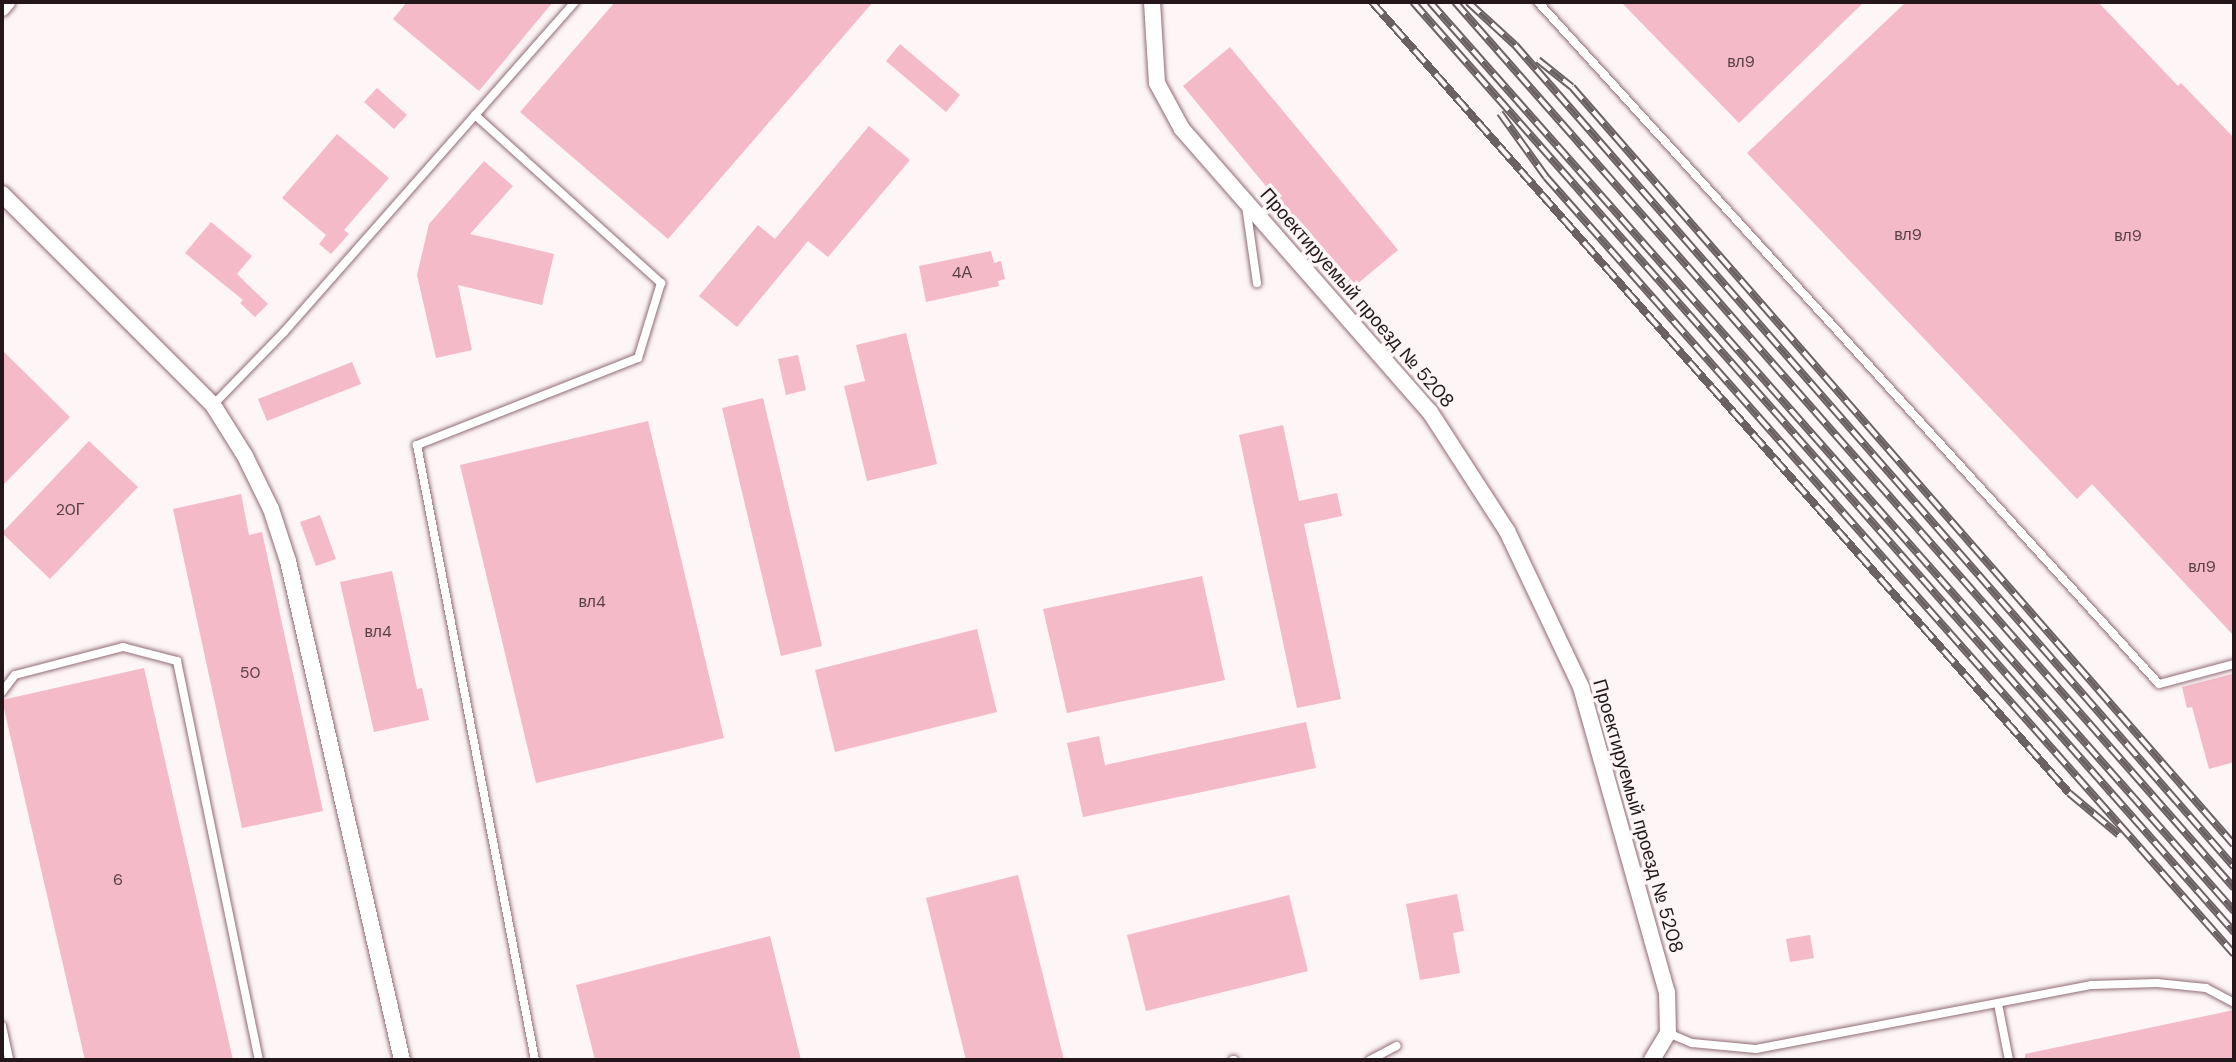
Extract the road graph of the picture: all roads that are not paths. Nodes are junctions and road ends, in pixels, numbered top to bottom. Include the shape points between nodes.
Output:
1 (8, 2) edge
2 (575, 2) edge
3 (1152, 2) edge
4 (1538, 2) edge
5 (2, 8) edge
6 (475, 116) junction
7 (2, 194) edge
8 (1246, 202) junction
9 (1257, 283) dead end
10 (213, 405) junction
11 (2234, 664) edge
12 (2, 692) edge
13 (2234, 1003) edge
14 (1998, 1004) junction
15 (2, 1026) edge
16 (1668, 1033) junction
17 (1396, 1046) dead end
18 (9, 1060) edge
19 (259, 1060) edge
20 (402, 1060) edge
21 (535, 1060) edge
22 (1370, 1060) edge
23 (1652, 1060) edge
24 (2010, 1060) edge

1 - 5 street
2 - 6 lane
3 - 8 street, Проектируемый проезд № 5208 via 1157,83 1182,129
4 - 11 lane via 2159,684
6 - 10 lane via 284,332
6 - 21 lane via 661,283 638,358 417,445
7 - 10 street
8 - 9 lane
8 - 16 street, Проектируемый проезд № 5208 via 1430,412 1507,531 1581,687 1667,992
10 - 20 street via 271,509 288,561
12 - 19 lane via 15,675 123,647 177,662
13 - 14 lane via 2206,988 2157,984 2092,985
14 - 16 lane via 1756,1049 1692,1044
14 - 24 lane
15 - 18 lane
16 - 23 street
17 - 22 lane

